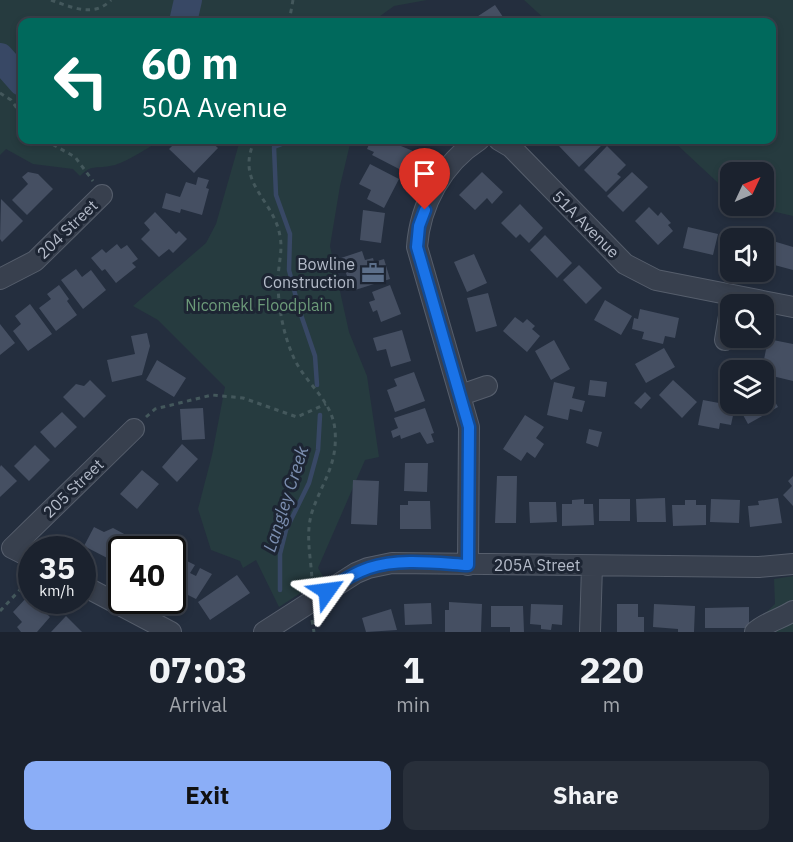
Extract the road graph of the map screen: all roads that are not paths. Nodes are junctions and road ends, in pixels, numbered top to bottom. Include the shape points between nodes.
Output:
1 (473, 144) edge
2 (506, 144) edge
3 (102, 195) road end
4 (0, 279) edge
5 (720, 299) edge
6 (774, 306) edge
7 (793, 307) edge
8 (487, 386) dead end
9 (461, 395) junction
10 (134, 429) road end
11 (24, 536) edge
12 (18, 542) edge
13 (18, 551) edge
14 (793, 564) edge
15 (468, 565) junction
16 (592, 566) junction
17 (96, 592) edge
18 (793, 611) edge
19 (171, 632) edge
20 (264, 632) edge
21 (591, 632) edge
22 (755, 632) edge

1 - 9 street via 446,169 431,195 419,226 417,247
2 - 5 street, 51A Avenue via 625,264 656,280
3 - 4 street, 204 Street via 35,261
6 - 7 street, 51A Avenue
8 - 9 street
9 - 15 street via 469,427
10 - 11 street, 205 Street
12 - 13 street, 205 Street via 12,548
14 - 16 street, 205A Street
15 - 16 street, 205A Street
15 - 20 street, 205A Street via 404,562 356,573
16 - 21 street
17 - 19 street
18 - 22 street

